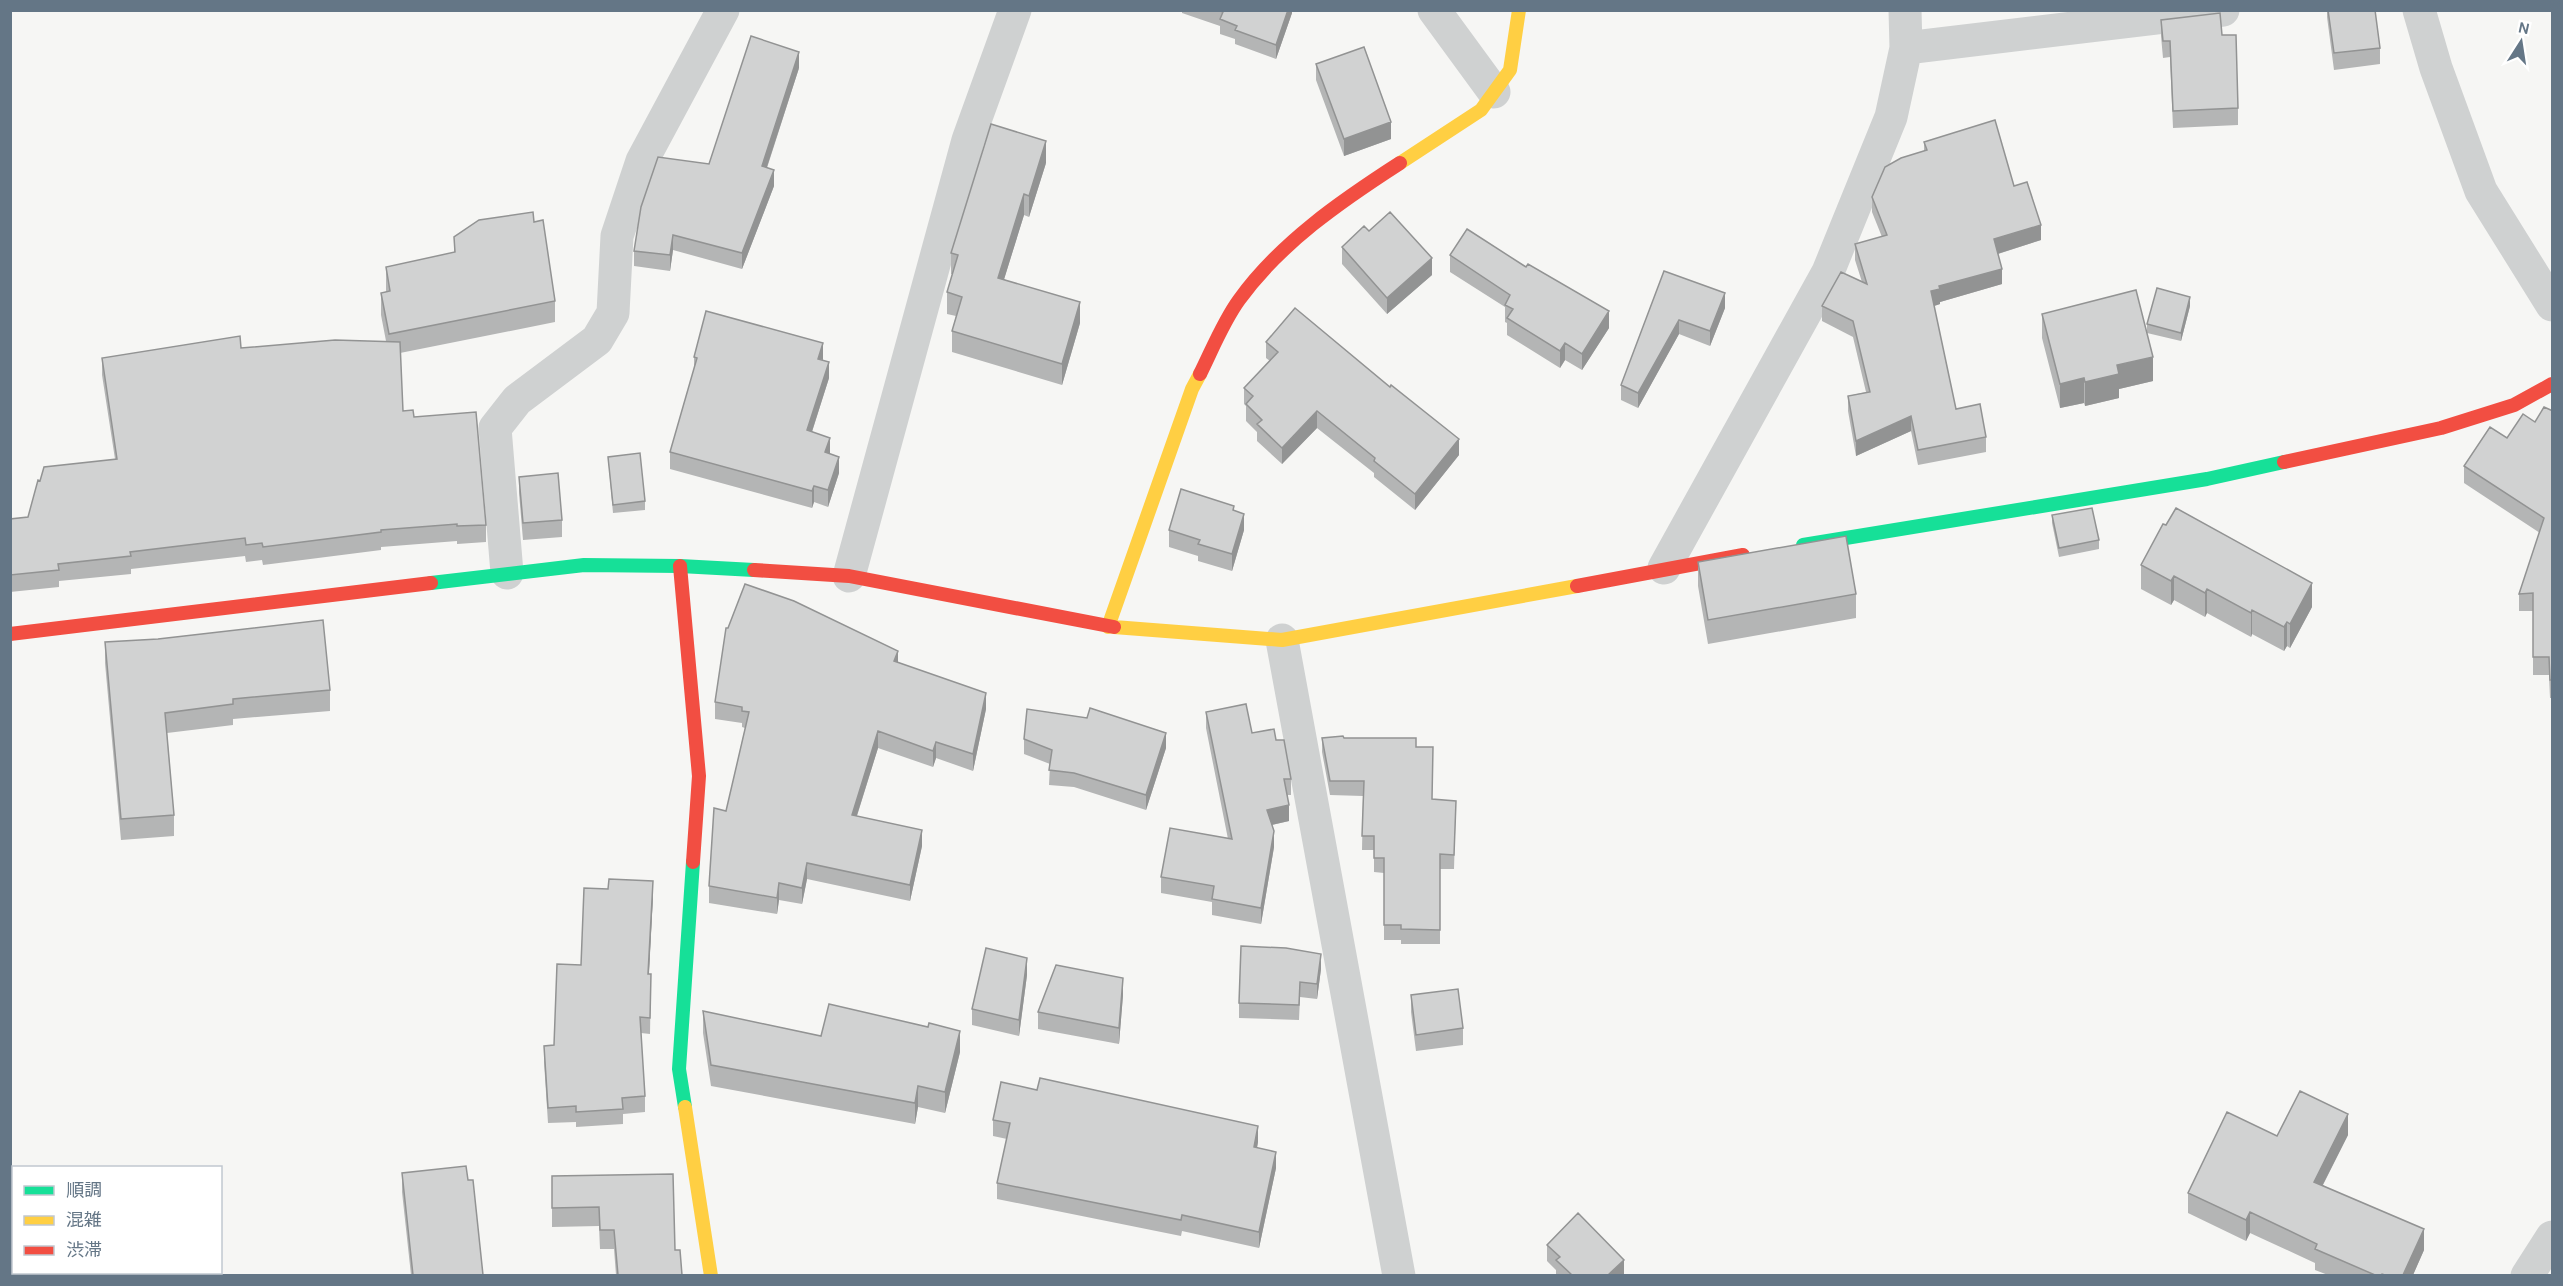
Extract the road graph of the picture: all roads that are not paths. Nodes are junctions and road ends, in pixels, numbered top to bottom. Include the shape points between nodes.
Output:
1 (723, 10) edge
2 (1016, 10) edge
3 (1434, 10) edge
4 (1519, 10) edge
5 (1905, 10) edge
6 (2223, 10) edge
7 (2420, 10) edge
8 (1906, 48) junction
9 (1494, 92) junction
10 (2553, 304) edge
11 (2553, 384) edge
12 (1793, 547) edge
13 (1758, 552) edge
14 (680, 566) junction
15 (1664, 568) junction
16 (507, 573) junction
17 (849, 576) junction
18 (1108, 627) junction
19 (10, 634) edge
20 (1282, 640) junction
21 (2553, 1237) edge
22 (711, 1275) edge
23 (1399, 1275) edge
24 (2527, 1275) edge

1 - 16 street via 642,161 617,236 613,313 597,340 517,400 495,428
2 - 17 street via 968,140
3 - 9 street
4 - 9 street via 1510,70
5 - 8 street
6 - 8 street
7 - 10 street via 2436,68 2481,191
8 - 15 street via 1891,117 1828,272
9 - 18 street via 1481,110 1339,202 1276,257 1238,301 1192,389
11 - 12 street via 2514,405 2441,428 2207,479
13 - 15 street
14 - 16 street via 584,565
14 - 17 street
14 - 22 street via 699,776 679,1069
15 - 20 street
16 - 19 street
17 - 18 street
18 - 20 street
20 - 23 street
21 - 24 street

